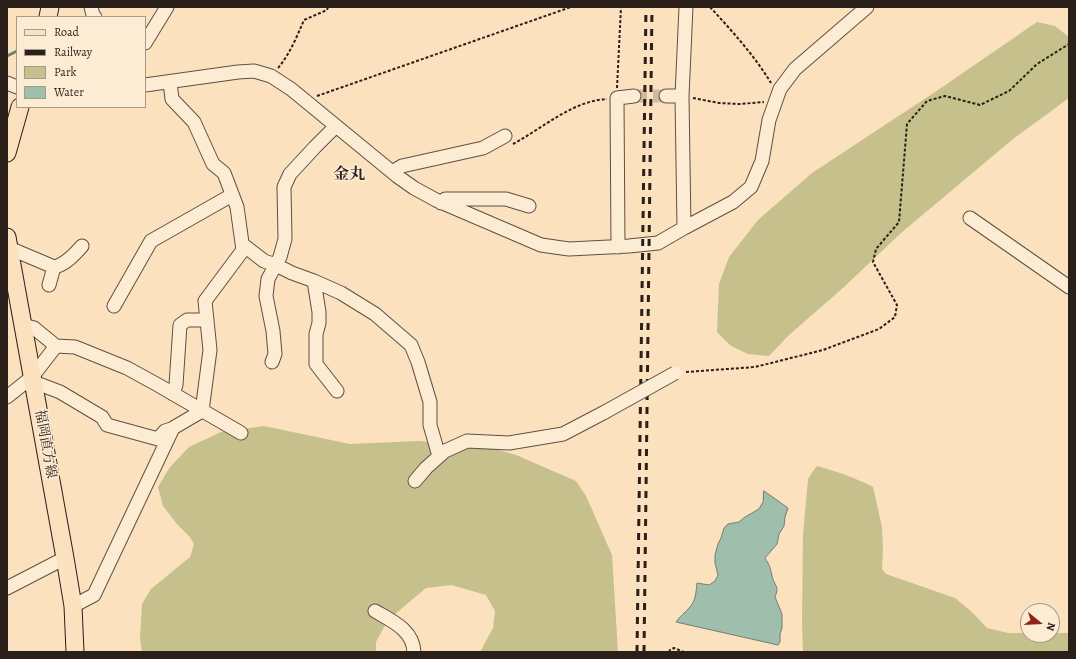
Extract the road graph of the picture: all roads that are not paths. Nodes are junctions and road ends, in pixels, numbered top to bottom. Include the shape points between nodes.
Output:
1 (167, 7) edge
2 (686, 7) edge
3 (867, 7) edge
4 (146, 41) edge
5 (170, 82) junction
6 (146, 83) edge
7 (634, 96) tunnel mouth
8 (666, 96) tunnel mouth
9 (682, 96) junction
10 (20, 108) edge
11 (336, 126) junction
12 (505, 136) dead end
13 (7, 153) edge
14 (392, 172) junction
15 (232, 195) junction
16 (441, 203) junction
17 (529, 206) dead end
18 (970, 218) dead end
19 (684, 228) junction
20 (8, 243) edge
21 (242, 244) junction
22 (82, 246) dead end
23 (618, 247) junction
24 (276, 265) junction
25 (54, 267) junction
26 (314, 281) junction
27 (49, 285) dead end
28 (1069, 287) edge
29 (114, 306) dead end
30 (207, 320) junction
31 (23, 325) junction
32 (56, 346) junction
33 (272, 362) dead end
34 (675, 373) road end
35 (33, 381) junction
36 (337, 391) dead end
37 (173, 394) junction
38 (7, 397) edge
39 (202, 410) junction
40 (173, 428) junction
41 (241, 434) dead end
42 (439, 456) junction
43 (415, 481) dead end
44 (65, 558) junction
45 (7, 588) edge
46 (73, 606) junction
47 (375, 612) dead end
48 (75, 652) edge
49 (414, 652) edge

1 - 4 street
2 - 9 street
3 - 19 street via 795,69 780,89 769,120 762,161 751,187 734,202
5 - 6 street
5 - 11 street via 254,71 271,76 291,89
5 - 15 street via 172,99 194,122 213,164 224,173
7 - 23 street via 617,98
8 - 9 street
9 - 19 street
10 - 13 main road
11 - 14 street
11 - 24 street via 290,174 284,186 285,239
12 - 14 street via 483,148 402,166
14 - 16 street
15 - 21 street via 237,207
15 - 29 street via 151,241
16 - 17 street via 445,199 506,199
16 - 23 street via 541,245 569,249
18 - 28 street
19 - 23 street via 658,243
20 - 25 street
20 - 31 main road, 福岡直方線
21 - 24 street via 264,261
21 - 30 street via 243,250 205,301
22 - 25 street via 60,266
24 - 26 street
24 - 33 street via 268,279 266,296 273,331 275,354
25 - 27 street
26 - 36 street via 319,312 316,364
26 - 42 street via 341,293 375,314 411,345 430,402 430,425
30 - 37 street via 187,320 180,325 176,385
30 - 39 street via 210,350
31 - 32 street via 34,328
31 - 35 main road, 福岡直方線
32 - 35 street
32 - 37 street via 75,347 127,368
34 - 42 street, bridge via 563,434 509,443 467,441
35 - 38 street
35 - 40 street via 60,392 102,417 107,425 158,440 165,431
35 - 44 main road, 福岡直方線
37 - 39 street
39 - 40 street
39 - 41 street
40 - 46 street via 94,595
42 - 43 street
44 - 45 street
44 - 46 main road, 福岡直方線
46 - 48 main road, 福岡直方線
47 - 49 street via 406,631 414,645

